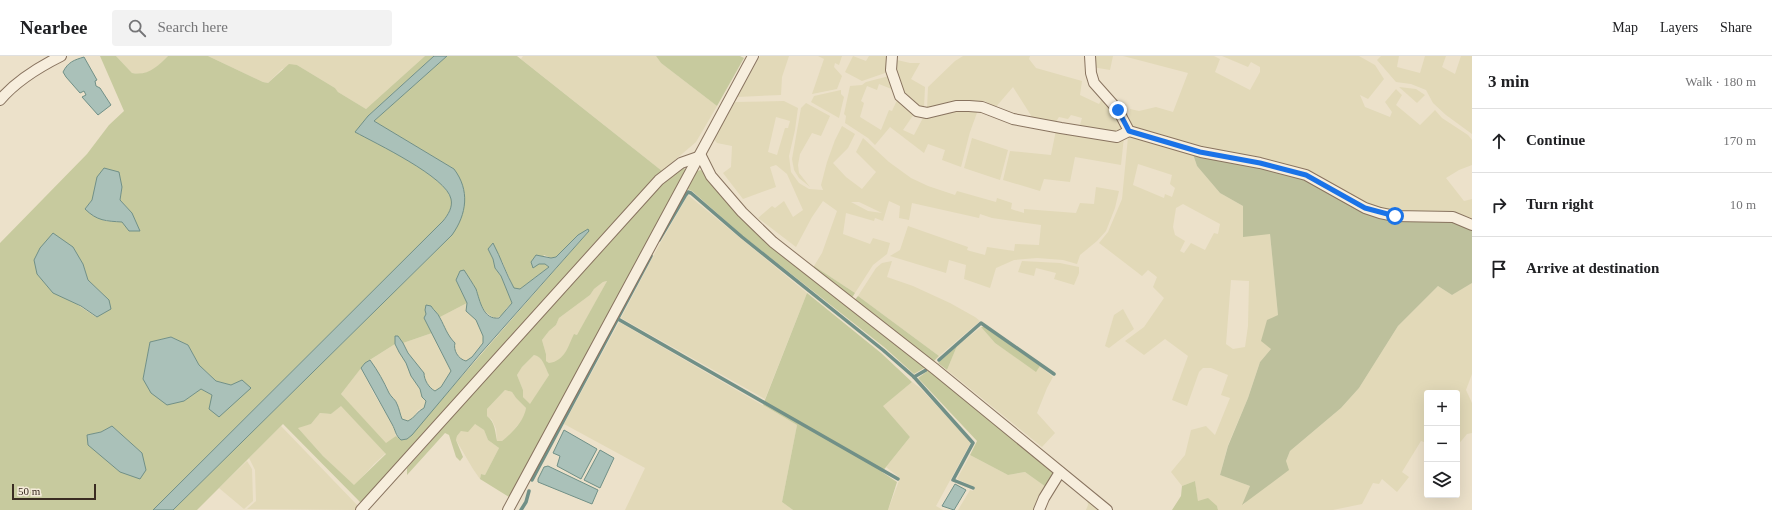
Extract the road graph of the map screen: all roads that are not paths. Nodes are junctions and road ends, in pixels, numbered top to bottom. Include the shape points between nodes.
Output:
1 (61, 56) edge
2 (754, 56) edge
3 (892, 56) edge
4 (1090, 56) edge
5 (0, 100) edge
6 (1129, 131) junction
7 (701, 156) junction
8 (1472, 225) edge
9 (1060, 472) junction
10 (361, 510) edge
11 (508, 510) edge
12 (1040, 510) edge
13 (1107, 510) edge

1 - 5 street via 8,90
2 - 7 street
3 - 6 street via 891,70 900,96 917,112 926,113 956,106 976,107 1013,119 1117,137
4 - 6 street via 1094,83 1118,110
6 - 8 street via 1200,152 1306,175 1365,208 1380,213 1395,216 1453,217
7 - 9 street via 711,176 742,212 774,242 936,369
7 - 10 street via 681,163 659,180
7 - 11 street
9 - 12 street via 1044,498
9 - 13 street

